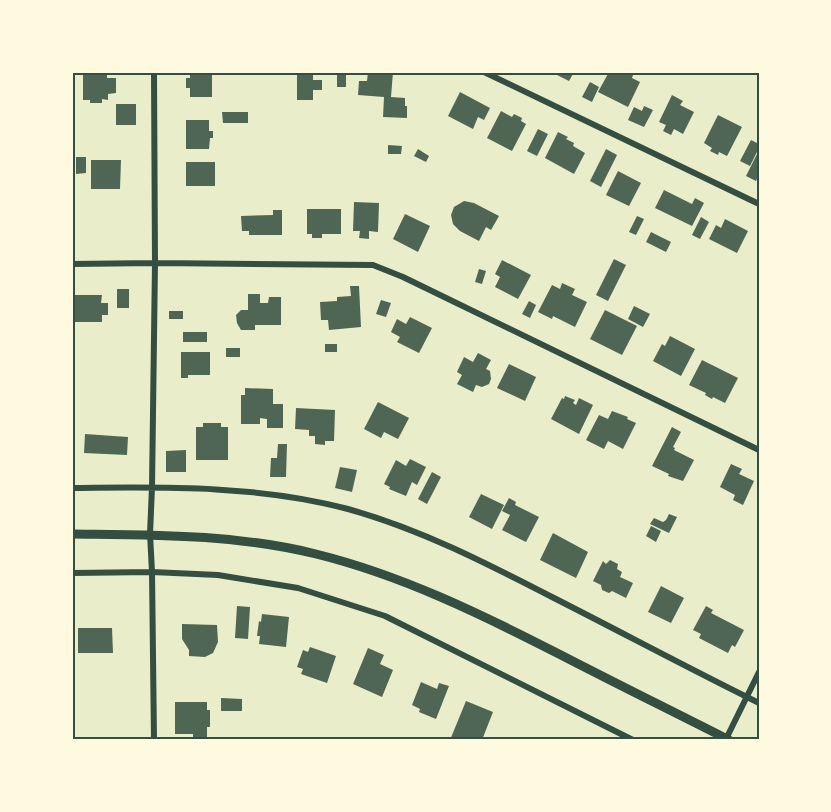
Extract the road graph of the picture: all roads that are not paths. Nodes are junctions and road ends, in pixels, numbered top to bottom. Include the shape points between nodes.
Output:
1 (154, 72) edge
2 (484, 72) edge
3 (759, 204) edge
4 (154, 263) junction
5 (72, 264) edge
6 (759, 450) edge
7 (152, 487) junction
8 (72, 488) edge
9 (72, 534) edge
10 (150, 534) junction
11 (152, 572) junction
12 (72, 573) edge
13 (759, 672) edge
14 (747, 697) junction
15 (759, 703) edge
16 (728, 739) edge
17 (154, 740) edge
18 (633, 740) edge

1 - 4 street
2 - 3 street
4 - 5 street
4 - 6 street via 373,265
4 - 7 street
7 - 8 street
7 - 10 street
7 - 14 street via 285,496 348,509 402,528 473,556
9 - 10 main road
10 - 11 street
10 - 16 main road via 208,537 315,553 375,571 492,620
11 - 12 street
11 - 17 street
11 - 18 street via 265,581 385,616
13 - 14 street
14 - 15 street
14 - 16 street

